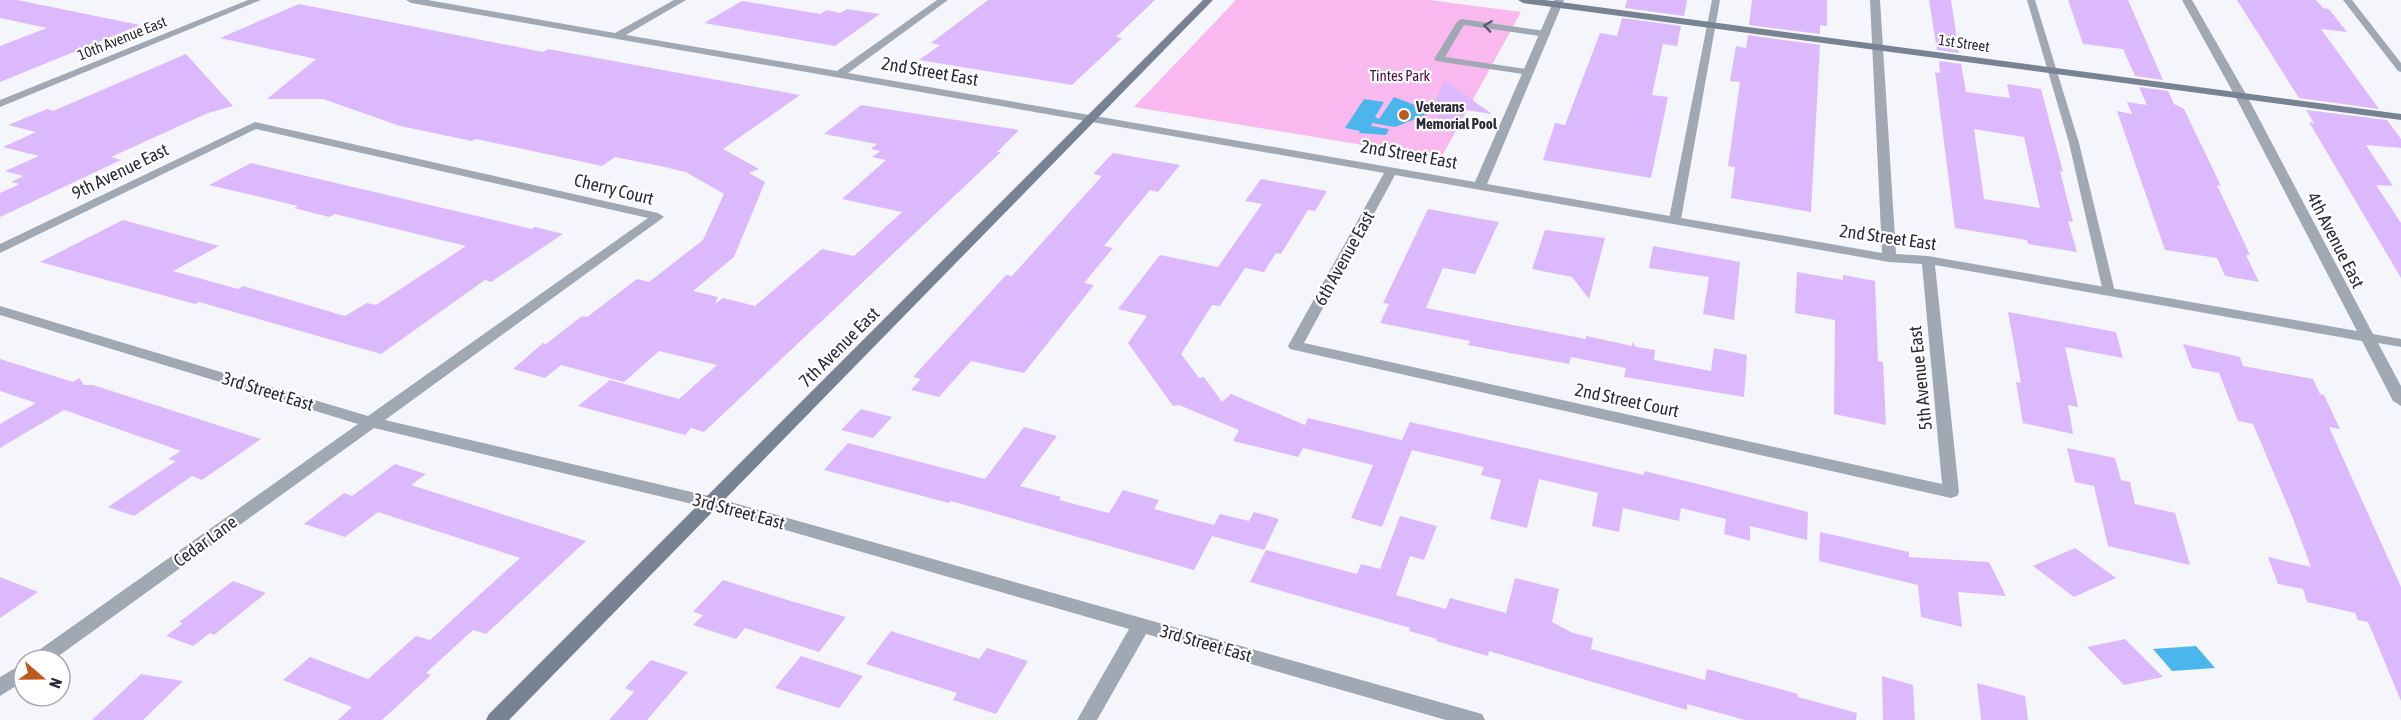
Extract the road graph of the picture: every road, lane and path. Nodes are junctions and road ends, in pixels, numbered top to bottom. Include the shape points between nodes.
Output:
1 (256, 0) edge
2 (418, 0) edge
3 (681, 0) edge
4 (943, 0) edge
5 (1208, 0) edge
6 (1524, 0) edge
7 (1716, 0) edge
8 (1875, 0) edge
9 (2031, 0) edge
10 (2187, 0) edge
11 (2347, 0) edge
12 (1559, 3) edge
13 (1711, 25) junction
14 (1546, 34) junction
15 (618, 35) junction
16 (1877, 47) junction
17 (2401, 69) edge
18 (2053, 70) junction
19 (1529, 72) junction
20 (840, 74) junction
21 (2241, 96) junction
22 (0, 104) edge
23 (1092, 117) junction
24 (2401, 117) edge
25 (255, 125) joint
26 (1392, 170) junction
27 (1480, 184) junction
28 (1675, 219) junction
29 (0, 249) edge
30 (1889, 258) junction
31 (1928, 260) junction
32 (2109, 292) junction
33 (0, 310) edge
34 (2366, 337) junction
35 (2401, 343) edge
36 (1295, 346) joint
37 (2401, 401) edge
38 (370, 422) junction
39 (1951, 492) joint
40 (713, 503) junction
41 (1140, 625) junction
42 (56, 648) edge
43 (496, 720) edge
44 (1087, 720) edge
45 (1475, 720) edge

1 - 22 street, 10th Avenue East
2 - 15 street, 2nd Street East
3 - 15 street
4 - 20 street
5 - 23 street, 7th Avenue East
6 - 12 street, 1st Street
7 - 13 lane
8 - 16 street
9 - 18 lane
10 - 21 street, 4th Avenue East
11 - 17 lane
12 - 13 street, 1st Street
12 - 14 street
13 - 16 street, 1st Street
13 - 28 lane
14 - 19 street
14 -> 19 lane via 1461,22 1439,59
15 - 20 street, 2nd Street East
16 - 18 street, 1st Street
16 - 30 street
18 - 21 street, 1st Street
18 - 32 lane
19 - 27 street
20 - 23 street, 2nd Street East
21 - 24 street, 1st Street
21 - 34 street, 4th Avenue East
23 - 26 street, 2nd Street East
23 - 40 street, 7th Avenue East
25 - 29 street, 9th Avenue East
25 - 38 street, Cherry Court via 658,217
26 - 27 street, 2nd Street East
26 - 36 street, 6th Avenue East
27 - 28 street, 2nd Street East
28 - 30 street, 2nd Street East
30 - 31 street, 2nd Street East
31 - 32 street, 2nd Street East
31 - 39 street, 5th Avenue East
32 - 34 street, 2nd Street East
33 - 38 street, 3rd Street East
34 - 35 street, 2nd Street East
34 - 37 street, 4th Avenue East
36 - 39 street, 2nd Street Court
38 - 40 street, 3rd Street East
38 - 42 street, Cedar Lane
40 - 41 street, 3rd Street East
40 - 43 street, 7th Avenue East
41 - 44 street
41 - 45 street, 3rd Street East

